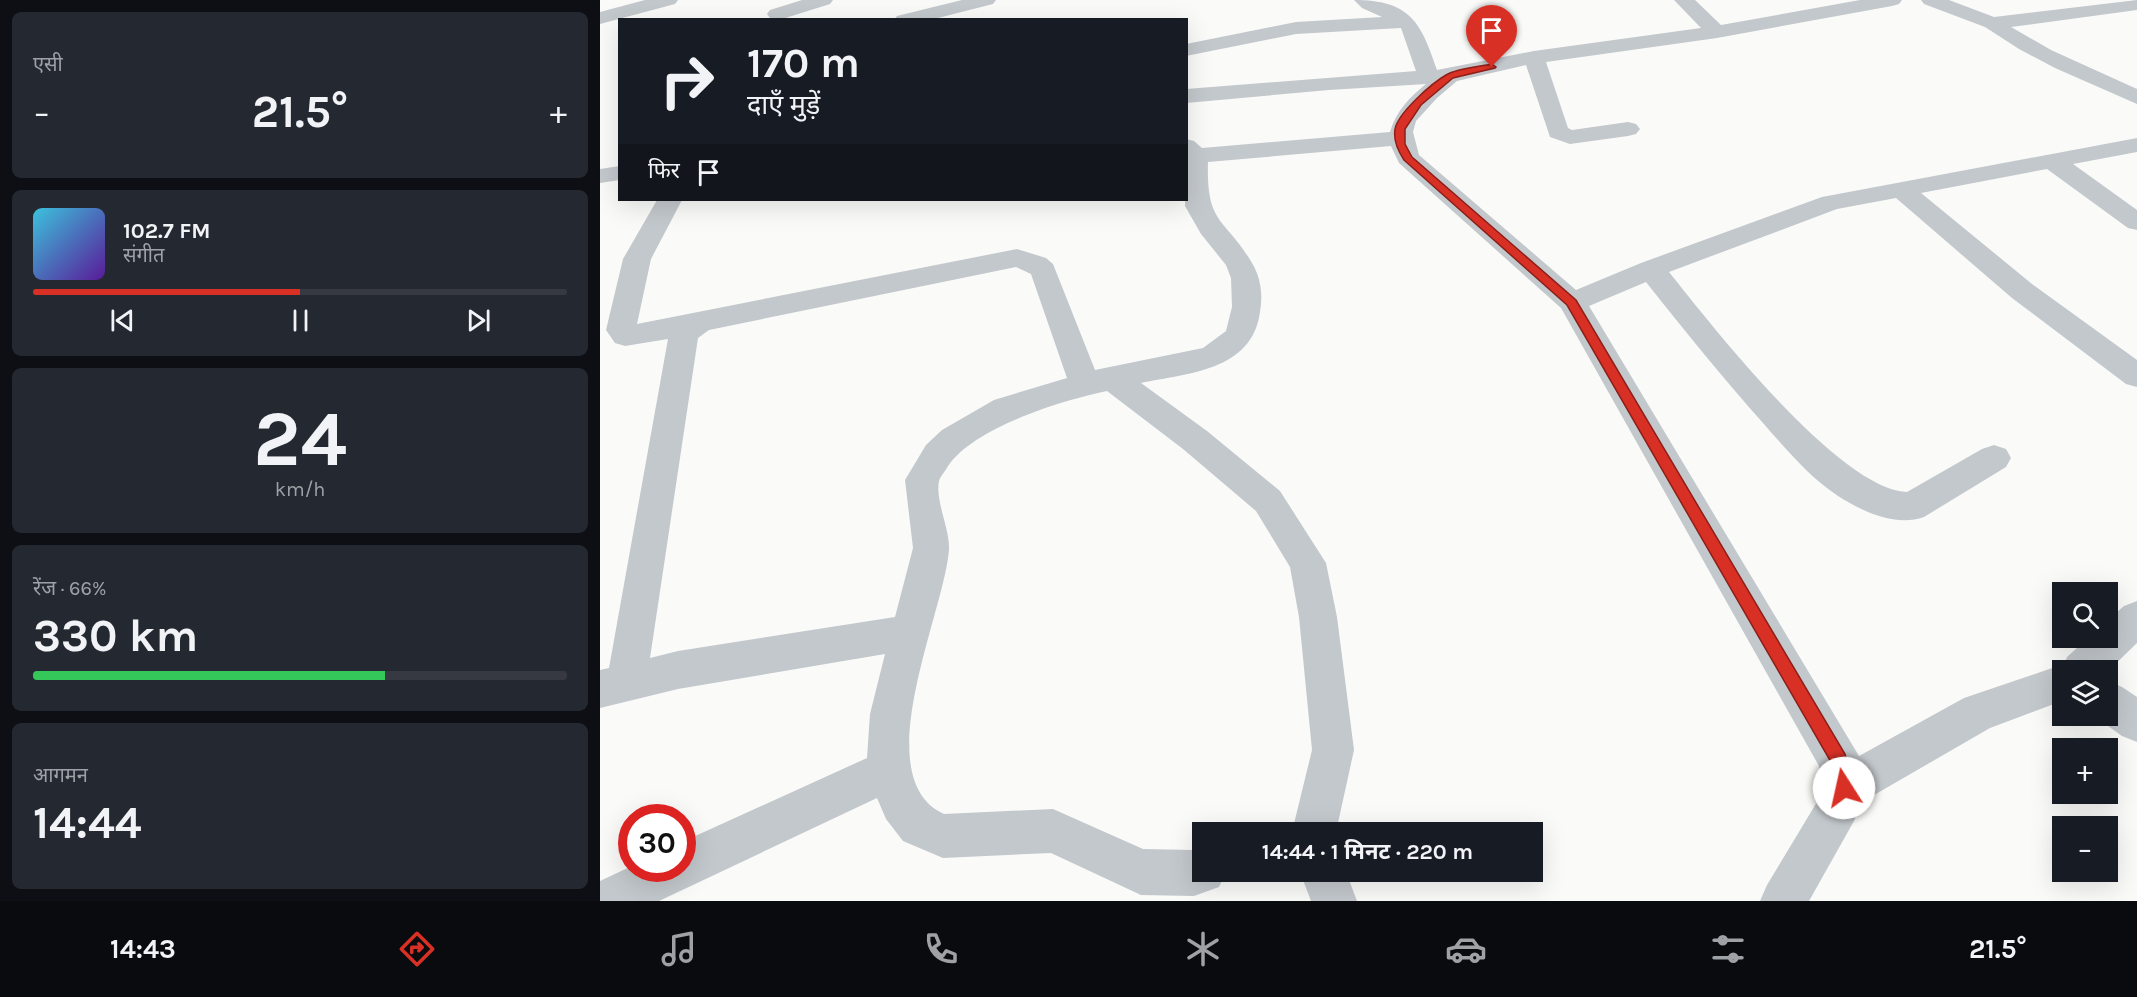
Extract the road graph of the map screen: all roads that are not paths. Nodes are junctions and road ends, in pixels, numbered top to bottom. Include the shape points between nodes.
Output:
1 (668, 0) edge
2 (757, 0) edge
3 (823, 0) edge
4 (986, 0) edge
5 (1364, 0) edge
6 (1684, 0) edge
7 (1892, 0) edge
8 (1931, 0) edge
9 (2137, 4) edge
10 (781, 17) edge
11 (600, 18) edge
12 (912, 18) edge
13 (1406, 22) junction
14 (1992, 23) junction
15 (1717, 32) junction
16 (1188, 50) edge
17 (1534, 57) junction
18 (1439, 77) junction
19 (1188, 96) edge
20 (2137, 97) edge
21 (1628, 129) dead end
22 (1400, 138) junction
23 (2137, 145) edge
24 (1191, 151) edge
25 (2052, 161) junction
26 (1901, 189) junction
27 (668, 201) edge
28 (2137, 222) edge
29 (1651, 269) junction
30 (1572, 302) junction
31 (695, 324) junction
32 (2137, 376) edge
33 (1099, 382) junction
34 (1994, 458) dead end
35 (2137, 618) edge
36 (911, 632) junction
37 (2092, 660) edge
38 (613, 686) edge
39 (2052, 686) edge
40 (2118, 708) edge
41 (2137, 722) edge
42 (888, 770) junction
43 (1844, 788) junction
44 (1316, 822) edge
45 (696, 859) edge
46 (1192, 873) edge
47 (649, 882) edge
48 (1327, 882) edge
49 (609, 901) edge
50 (1334, 901) edge
51 (1783, 901) edge

1 - 11 street
2 - 10 street
3 - 10 street
4 - 12 street
5 - 13 street
6 - 15 street
7 - 15 street
8 - 14 street
9 - 14 street
13 - 16 street via 1296,28
13 - 18 street
14 - 20 street via 2068,67
15 - 17 street
17 - 18 street
17 - 21 street via 1558,132 1570,137
18 - 19 street
18 - 22 street via 1404,119
22 - 24 street
22 - 30 street via 1408,158
23 - 25 street
24 - 33 street via 1198,206 1214,234 1239,264 1248,292 1239,334 1212,357
25 - 26 street
25 - 28 street
26 - 29 street via 1831,202
26 - 32 street via 2022,291
27 - 31 street via 637,260 621,330 625,336
29 - 30 street
29 - 34 street via 1717,352 1812,456 1851,487 1892,506 1912,507
30 - 43 street via 1839,760
31 - 33 street via 1017,258 1043,270
31 - 38 street via 684,334
33 - 36 street via 1005,409 954,439 938,454 922,480 931,548
33 - 44 street via 1195,440 1268,501 1308,563 1333,750
35 - 37 street
36 - 38 street via 678,670
36 - 42 street via 890,714
39 - 43 street via 1978,712
40 - 41 street
42 - 45 street
42 - 46 street via 901,804 919,825 943,836 1053,831 1141,872
43 - 51 street via 1839,806
47 - 49 street
48 - 50 street

